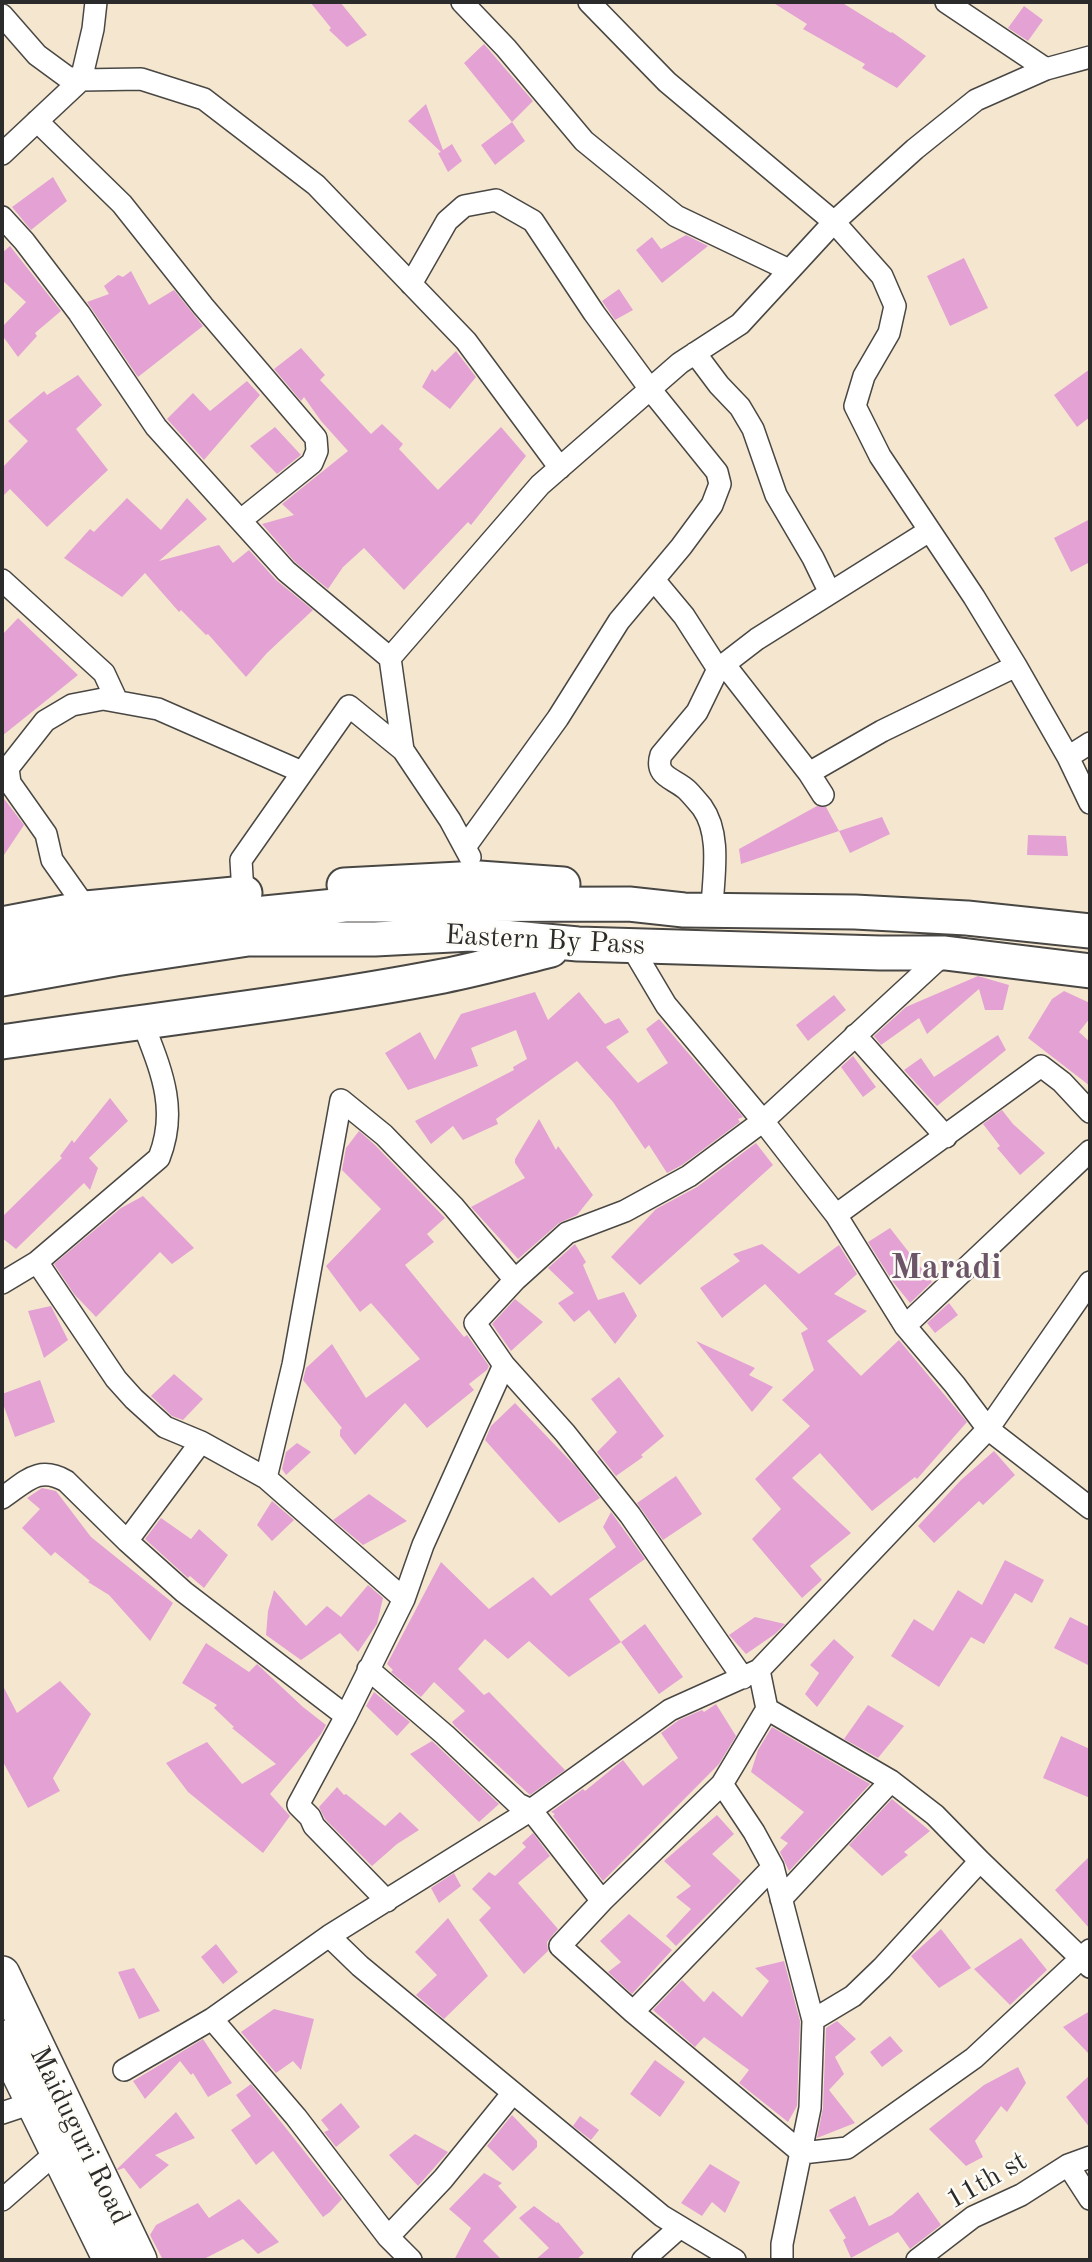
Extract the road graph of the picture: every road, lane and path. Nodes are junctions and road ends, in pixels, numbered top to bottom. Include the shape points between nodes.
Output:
1 (96, 2) edge
2 (461, 2) edge
3 (589, 2) edge
4 (946, 2) edge
5 (2, 15) edge
6 (1090, 57) edge
7 (1046, 69) junction
8 (81, 80) junction
9 (37, 121) junction
10 (2, 154) edge
11 (2, 217) edge
12 (834, 222) junction
13 (789, 270) junction
14 (411, 284) junction
15 (695, 353) junction
16 (650, 390) junction
17 (560, 468) junction
18 (241, 520) junction
19 (929, 531) junction
20 (2, 580) edge
21 (654, 580) junction
22 (830, 593) junction
23 (390, 658) junction
24 (721, 666) junction
25 (1016, 666) junction
26 (117, 701) junction
27 (1090, 743) edge
28 (403, 750) junction
29 (1068, 757) junction
30 (302, 772) junction
31 (809, 773) junction
32 (823, 795) dead end
33 (1090, 803) edge
34 (465, 847) junction
35 (479, 878) junction
36 (243, 893) junction
37 (629, 904) junction
38 (86, 908) junction
39 (712, 909) junction
40 (2, 924) edge
41 (1090, 931) edge
42 (578, 944) junction
43 (631, 946) junction
44 (2, 949) edge
45 (945, 953) junction
46 (1090, 971) edge
47 (2, 979) edge
48 (142, 1021) junction
49 (855, 1035) junction
50 (2, 1042) edge
51 (1090, 1112) edge
52 (763, 1121) junction
53 (946, 1137) junction
54 (1090, 1151) edge
55 (836, 1215) junction
56 (37, 1262) junction
57 (515, 1280) junction
58 (1090, 1282) edge
59 (2, 1283) edge
60 (905, 1326) junction
61 (504, 1366) junction
62 (988, 1429) junction
63 (201, 1442) junction
64 (266, 1478) junction
65 (2, 1498) edge
66 (1090, 1508) edge
67 (127, 1541) junction
68 (404, 1599) junction
69 (368, 1670) junction
70 (751, 1674) junction
71 (767, 1709) junction
72 (346, 1716) junction
73 (891, 1781) junction
74 (722, 1784) junction
75 (531, 1810) junction
76 (980, 1861) junction
77 (773, 1867) junction
78 (781, 1899) junction
79 (387, 1901) junction
80 (602, 1901) junction
81 (329, 1936) junction
82 (1087, 1958) edge
83 (2, 1974) edge
84 (634, 2012) junction
85 (212, 2019) junction
86 (813, 2020) junction
87 (2, 2038) edge
88 (124, 2070) dead end
89 (512, 2094) junction
90 (17, 2108) edge
91 (58, 2151) junction
92 (802, 2153) junction
93 (1090, 2157) edge
94 (1068, 2165) junction
95 (1090, 2199) edge
96 (2, 2200) edge
97 (679, 2228) junction
98 (388, 2237) junction
99 (111, 2260) edge
100 (139, 2260) edge
101 (411, 2260) edge
102 (643, 2260) edge
103 (735, 2260) edge
104 (782, 2260) edge
105 (918, 2260) edge

1 - 8 street
2 - 13 street via 584,141 655,200 676,216
3 - 12 street via 667,82
4 - 7 street
5 - 8 street via 37,55 67,77
6 - 7 street
7 - 12 street via 976,100
8 - 9 street
8 - 14 street via 141,79 204,99 316,185
9 - 10 street
9 - 18 street via 122,204 316,438 312,463
11 - 18 street via 79,313 156,427
12 - 13 street
12 - 19 street via 882,276 895,306 889,333 864,376 855,406 880,456
13 - 15 street via 740,324
14 - 16 street via 447,221 464,206 496,200 533,221
14 - 17 street via 466,341
15 - 16 street
15 - 22 street via 753,429 776,495
16 - 17 street
16 - 21 street via 717,472 720,484 712,505
17 - 23 street via 540,485
18 - 23 street via 286,572
19 - 22 street
19 - 25 street
20 - 26 street via 104,673
21 - 24 street
21 - 34 street via 620,621 558,718
22 - 24 street
23 - 28 street
24 - 31 street
24 - 39 street via 697,712 659,763 662,772 702,808 712,826
25 - 29 street
25 - 31 street via 882,731
26 - 30 street via 158,709
26 - 38 street via 72,705 45,721 8,768 10,783 46,834 52,860
27 - 29 street
28 - 30 street via 349,706
28 - 34 street
29 - 33 street
30 - 36 street via 241,860
31 - 32 street
34 - 35 street
35 - 36 main road
35 - 37 main road via 576,885
36 - 38 main road
37 - 39 main road, Eastern By Pass
37 - 44 main road, Eastern By Pass via 345,905
38 - 40 main road
39 - 41 main road, Eastern By Pass via 967,918
42 - 43 main road, Eastern By Pass
42 - 47 main road, Eastern By Pass via 471,934 248,939
42 - 48 main road via 443,976
43 - 45 main road, Eastern By Pass
43 - 52 street via 666,1005
45 - 46 main road, Eastern By Pass
45 - 49 street
48 - 50 main road
48 - 56 street via 167,1093 166,1140 159,1158
49 - 52 street
49 - 53 street
51 - 53 street via 1041,1066
52 - 55 street
52 - 57 street via 688,1177 625,1211 567,1233
53 - 55 street
54 - 60 street
55 - 60 street
56 - 59 street
56 - 63 street via 116,1379 165,1427
57 - 61 street via 475,1323
57 - 64 street via 453,1206 384,1135 341,1100 298,1337
58 - 62 street
60 - 62 street
61 - 68 street via 423,1545
61 - 70 street via 565,1433
62 - 66 street
62 - 70 street
63 - 64 street
63 - 67 street
64 - 68 street
65 - 67 street via 41,1473 54,1474
67 - 72 street
68 - 69 street
69 - 72 street
69 - 75 street via 517,1804
70 - 71 street
70 - 75 street via 670,1710
71 - 73 street
71 - 74 street
72 - 79 street via 298,1805
73 - 76 street via 935,1815
73 - 78 street
74 - 77 street
74 - 80 street
75 - 79 street
75 - 80 street
76 - 82 street
76 - 86 street via 853,1996
77 - 78 street
77 - 84 street
78 - 86 street
79 - 81 street
80 - 84 street via 560,1946
81 - 85 street
81 - 89 street
82 - 92 street via 974,2058 847,2147
83 - 100 highway, Maiduguri Road
84 - 92 street
85 - 88 street
85 - 98 street via 296,2117
86 - 92 street via 810,2108
87 - 90 highway, Maiduguri Road
89 - 97 street
89 - 98 street via 443,2179
90 - 91 highway, Maiduguri Road
91 - 96 street
91 - 99 highway, Maiduguri Road
92 - 104 street
93 - 94 street, 11th st
94 - 95 street
94 - 105 street, 11th st via 1021,2195 973,2217
97 - 102 street
97 - 103 street
98 - 101 street

